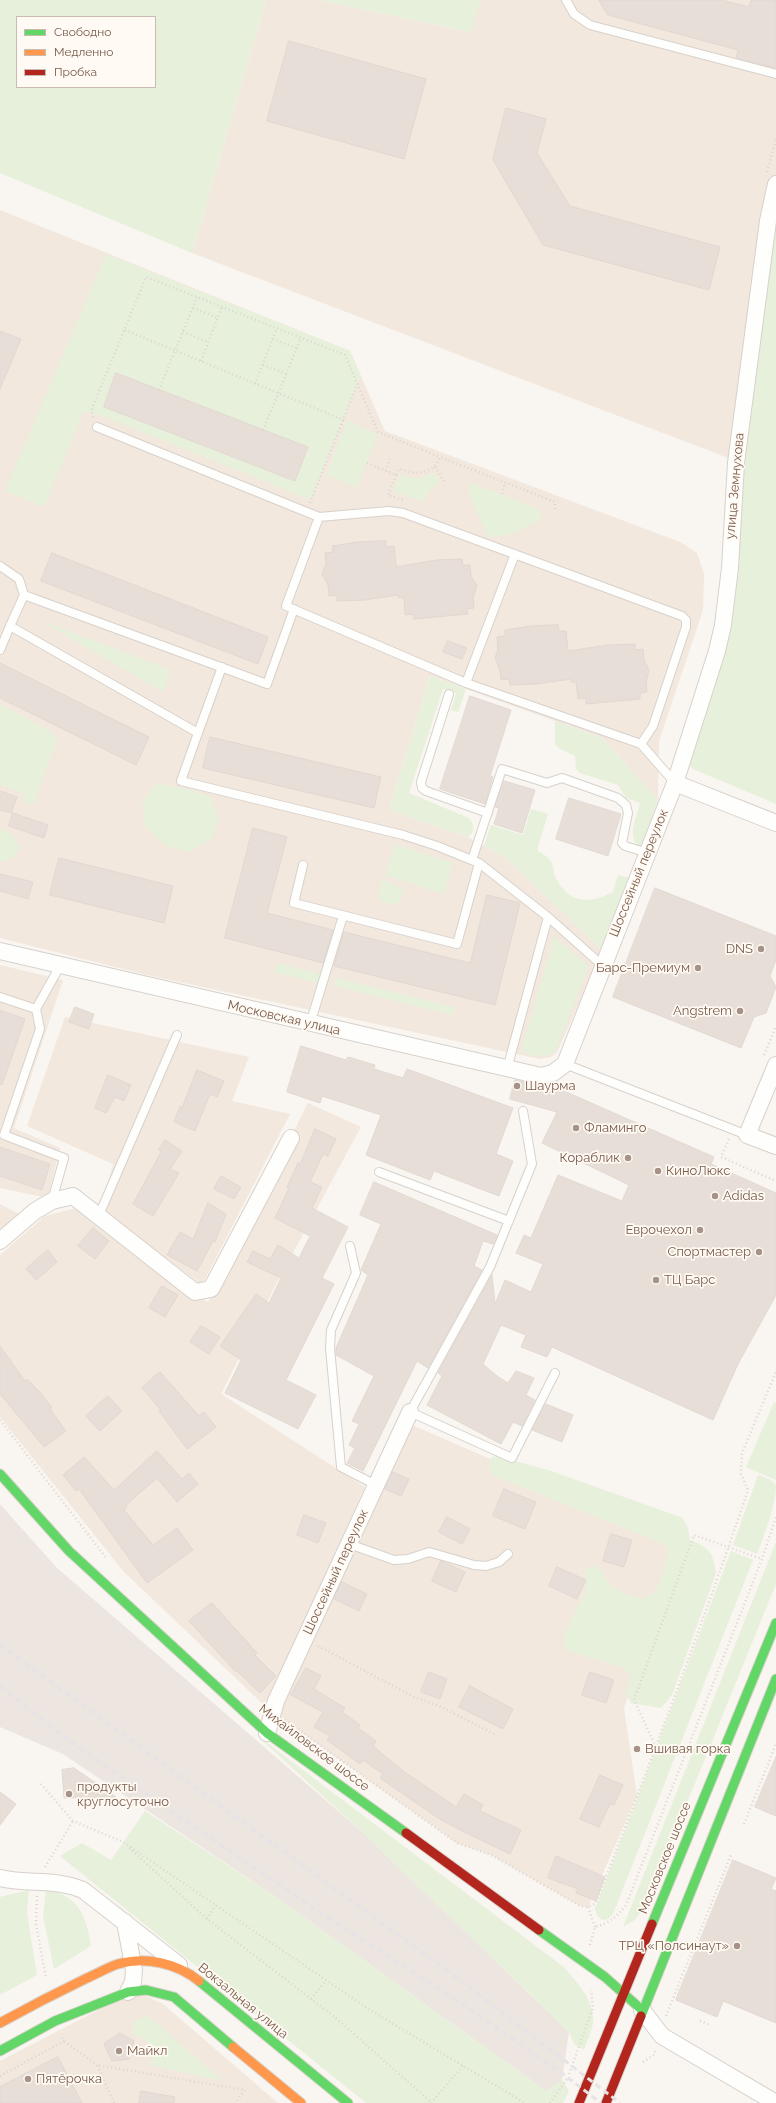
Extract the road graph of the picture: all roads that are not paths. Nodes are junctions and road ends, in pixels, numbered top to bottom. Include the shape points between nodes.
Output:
1 (566, 0) edge
2 (776, 74) edge
3 (776, 184) edge
4 (97, 427) road end
5 (319, 517) junction
6 (515, 554) junction
7 (0, 566) edge
8 (24, 595) junction
9 (294, 609) junction
10 (10, 626) junction
11 (0, 650) edge
12 (222, 668) junction
13 (466, 683) junction
14 (450, 694) dead end
15 (198, 733) junction
16 (641, 744) junction
17 (675, 783) junction
18 (488, 813) junction
19 (776, 823) edge
20 (648, 853) junction
21 (475, 862) junction
22 (303, 865) dead end
23 (343, 916) junction
24 (548, 917) junction
25 (0, 951) edge
26 (60, 966) junction
27 (603, 966) junction
28 (0, 997) edge
29 (36, 1009) junction
30 (310, 1024) junction
31 (177, 1036) dead end
32 (565, 1064) junction
33 (776, 1066) edge
34 (507, 1069) junction
35 (523, 1111) dead end
36 (747, 1135) junction
37 (291, 1138) dead end
38 (776, 1146) edge
39 (379, 1172) dead end
40 (52, 1201) junction
41 (99, 1215) junction
42 (509, 1221) junction
43 (0, 1241) edge
44 (350, 1246) dead end
45 (555, 1373) dead end
46 (410, 1412) junction
47 (0, 1474) edge
48 (376, 1485) junction
49 (349, 1544) junction
50 (508, 1554) dead end
51 (776, 1623) edge
52 (776, 1679) edge
53 (267, 1733) junction
54 (0, 1878) edge
55 (125, 1922) junction
56 (132, 1962) junction
57 (193, 1976) junction
58 (128, 1992) junction
59 (624, 1993) junction
60 (642, 2010) junction
61 (0, 2023) edge
62 (0, 2051) edge
63 (301, 2103) edge
64 (348, 2103) edge
65 (579, 2103) edge
66 (606, 2103) edge
67 (776, 2103) edge

1 - 2 lane via 574,14 590,25
3 - 17 street, улица Земнухова via 768,221 736,463 730,568 723,625
4 - 5 lane
5 - 6 lane via 396,511
5 - 9 lane via 286,606
6 - 13 lane
6 - 16 lane via 682,616 686,620 686,627 653,726
7 - 8 lane via 19,580
8 - 10 lane
8 - 12 lane
9 - 12 lane via 267,684
9 - 13 lane
10 - 11 lane
10 - 15 lane
12 - 15 lane
13 - 16 lane
14 - 18 lane via 421,782 422,788
15 - 21 lane via 181,781 403,835
16 - 17 lane
17 - 19 street
17 - 20 street, Шоссейный переулок
18 - 20 lane via 502,769 547,783 562,778 618,798 626,805 628,813 622,843
18 - 21 lane
20 - 27 street, Шоссейный переулок
21 - 23 lane via 458,944
21 - 24 lane
22 - 23 lane via 294,903
23 - 30 lane
24 - 27 lane
24 - 34 lane
25 - 26 street, Московская улица
26 - 29 lane
26 - 30 street, Московская улица
27 - 32 street, Шоссейный переулок
28 - 29 lane
29 - 40 lane via 40,1029 4,1135 64,1158
30 - 34 street, Московская улица
31 - 41 lane
32 - 34 street, Московская улица via 553,1073 541,1076
32 - 36 lane
33 - 36 street
35 - 42 lane via 532,1164
36 - 38 street
37 - 41 street via 212,1289 195,1292
39 - 42 lane
40 - 41 street via 73,1196
40 - 43 street via 36,1210
42 - 46 lane via 490,1267
44 - 48 lane via 356,1274 331,1330 330,1348 341,1467
45 - 46 lane via 512,1458
46 - 48 street, Шоссейный переулок
47 - 53 main road, Михайловское шоссе via 69,1551
48 - 49 street, Шоссейный переулок
49 - 50 lane via 394,1560 408,1559 429,1552 486,1566 499,1562
49 - 53 street, Шоссейный переулок via 276,1702
51 - 59 main road, Московское шоссе
52 - 60 main road
53 - 59 main road, Михайловское шоссе
54 - 55 street via 70,1885 83,1890
55 - 56 street
55 - 57 street
56 - 57 main road, Вокзальная улица via 157,1962 174,1966
56 - 58 street via 133,1982
56 - 61 main road, Вокзальная улица via 118,1964 45,1998
57 - 64 main road, Вокзальная улица
58 - 62 main road via 55,2021
58 - 63 main road via 146,1990 174,1997
59 - 60 main road, Михайловское шоссе
59 - 65 main road, Московское шоссе
60 - 66 main road
60 - 67 street via 662,2036

